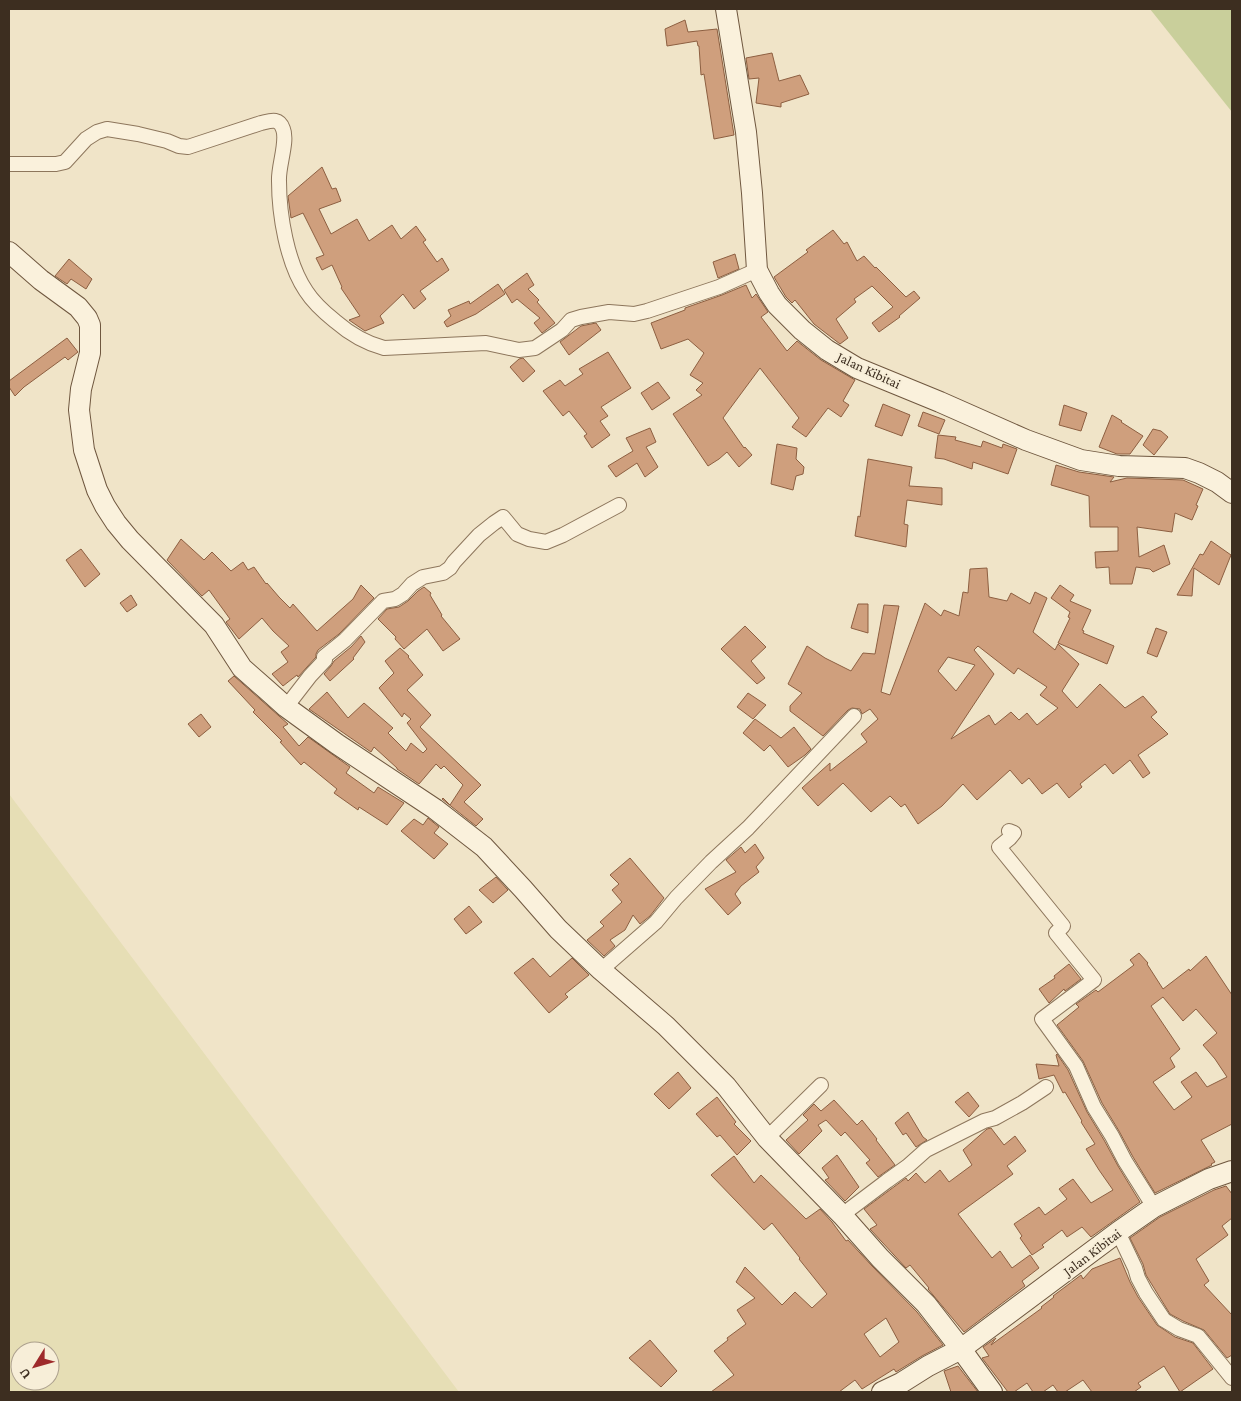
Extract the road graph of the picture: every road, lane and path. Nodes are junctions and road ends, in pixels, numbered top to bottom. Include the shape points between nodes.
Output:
1 (726, 9) edge
2 (9, 164) edge
3 (9, 252) edge
4 (757, 270) junction
5 (1232, 492) edge
6 (619, 505) dead end
7 (286, 707) junction
8 (854, 716) dead end
9 (1009, 831) dead end
10 (601, 970) junction
11 (820, 1085) dead end
12 (1046, 1086) dead end
13 (767, 1138) junction
14 (1232, 1171) edge
15 (1154, 1207) junction
16 (842, 1216) junction
17 (1118, 1232) junction
18 (961, 1349) junction
19 (1232, 1378) edge
20 (882, 1392) edge
21 (992, 1392) edge

1 - 4 street, Jalan Kibitai via 746,132
2 - 4 street via 65,162 86,138 107,129 188,147 253,125 278,121 285,134 278,183 285,237 299,279 306,292 346,331 370,345 384,348 486,343 527,350 562,330 571,320 609,312 634,314 647,311
3 - 7 street via 78,307 90,325 90,354 81,389 80,425 90,472 105,506 130,540 214,624 242,668
4 - 5 street, Jalan Kibitai via 769,293 802,330 857,368 1081,460 1118,466 1185,468
6 - 7 street via 546,542 517,534 503,517 478,535 443,573 423,577 403,594 383,601 324,657 325,660
7 - 10 street via 435,809 484,847 558,929
8 - 10 street via 656,922
9 - 15 street via 1014,832 999,846 1063,926 1056,933 1094,980 1042,1020 1076,1066 1094,1107
10 - 13 street via 666,1026 719,1079
11 - 13 street
12 - 16 street via 1022,1104 926,1150
13 - 16 street
14 - 15 street, Jalan Kibitai
15 - 17 street, Jalan Kibitai
16 - 18 street via 926,1304
17 - 18 street, Jalan Kibitai
17 - 19 street via 1138,1278 1164,1320 1198,1336
18 - 20 street, Jalan Kibitai
18 - 21 street

